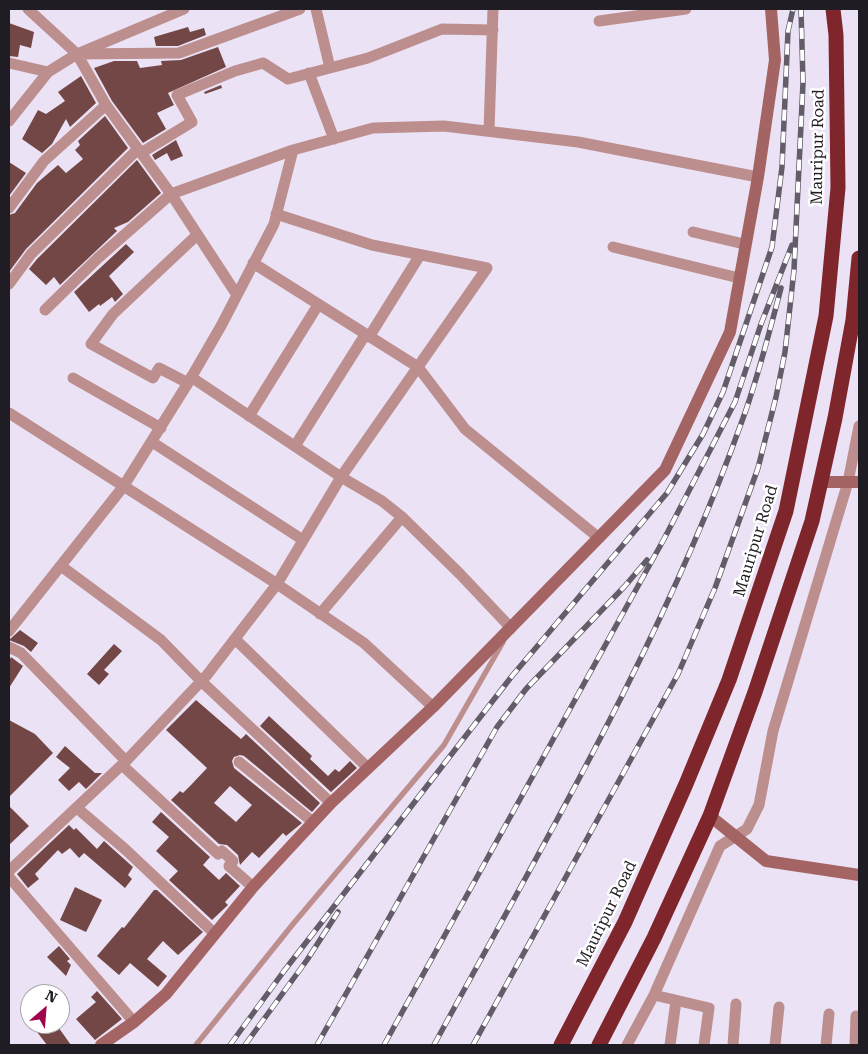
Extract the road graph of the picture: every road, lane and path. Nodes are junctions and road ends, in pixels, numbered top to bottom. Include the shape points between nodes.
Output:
1 (28, 9) edge
2 (300, 9) edge
3 (316, 9) edge
4 (493, 9) edge
5 (686, 9) edge
6 (772, 9) edge
7 (833, 9) edge
8 (180, 10) edge
9 (599, 21) dead end
10 (493, 30) junction
11 (77, 54) junction
12 (9, 63) edge
13 (330, 68) junction
14 (48, 72) junction
15 (309, 74) junction
16 (106, 105) junction
17 (9, 120) edge
18 (489, 131) junction
19 (334, 139) junction
20 (293, 150) junction
21 (140, 151) junction
22 (758, 177) junction
23 (171, 194) junction
24 (9, 208) edge
25 (276, 214) junction
26 (693, 232) dead end
27 (197, 234) junction
28 (744, 244) junction
29 (613, 247) dead end
30 (420, 255) junction
31 (859, 258) edge
32 (253, 263) junction
33 (739, 278) junction
34 (9, 284) edge
35 (237, 296) junction
36 (318, 305) junction
37 (45, 310) dead end
38 (367, 336) junction
39 (418, 367) junction
40 (73, 378) dead end
41 (190, 380) junction
42 (9, 413) edge
43 (249, 416) junction
44 (859, 426) edge
45 (160, 428) junction
46 (152, 442) junction
47 (295, 446) junction
48 (341, 477) junction
49 (821, 482) junction
50 (854, 482) edge
51 (123, 487) junction
52 (402, 517) junction
53 (600, 538) junction
54 (303, 540) junction
55 (61, 566) junction
56 (277, 584) junction
57 (320, 614) junction
58 (510, 628) junction
59 (9, 631) edge
60 (234, 639) junction
61 (9, 647) edge
62 (201, 681) junction
63 (433, 707) junction
64 (239, 762) dead end
65 (124, 763) junction
66 (368, 768) junction
67 (331, 803) junction
68 (77, 808) junction
69 (710, 816) junction
70 (313, 822) junction
71 (736, 837) junction
72 (9, 871) edge
73 (859, 875) edge
74 (9, 878) edge
75 (253, 886) junction
76 (214, 933) junction
77 (654, 995) junction
78 (676, 1000) junction
79 (736, 1004) dead end
80 (779, 1007) dead end
81 (829, 1014) dead end
82 (856, 1016) dead end
83 (134, 1022) junction
84 (101, 1045) edge
85 (196, 1045) edge
86 (560, 1045) edge
87 (599, 1045) edge
88 (626, 1045) edge
89 (670, 1045) edge
90 (704, 1045) edge
91 (732, 1045) edge
92 (775, 1045) edge
93 (826, 1045) edge
94 (854, 1045) edge

1 - 11 street
2 - 11 street via 179,53
3 - 13 street
4 - 10 street
5 - 9 street
6 - 22 street via 775,60
7 - 86 highway, Mauripur Road via 838,188 828,296 786,511 729,680 686,784 625,922
8 - 11 street
10 - 13 street via 442,29 368,58
10 - 18 street
11 - 14 street
11 - 16 street
12 - 14 street
13 - 15 street
14 - 17 street
15 - 19 street
15 - 21 street via 288,79 263,63 177,95 192,122
16 - 21 street
16 - 24 street via 44,161
18 - 19 street via 444,126 373,128
18 - 22 street via 578,142
19 - 20 street
20 - 23 street
20 - 25 street
21 - 23 street
21 - 34 street via 31,254
22 - 28 street
23 - 27 street
23 - 37 street
25 - 30 street via 372,245
25 - 32 street
26 - 28 street
27 - 35 street
27 - 41 street via 113,314 92,344 153,378 159,368
28 - 33 street
29 - 33 street
30 - 38 street
30 - 39 street via 487,268
31 - 49 highway via 853,320
32 - 35 street
32 - 36 street
33 - 53 street via 730,332 665,470
35 - 41 street
36 - 38 street
36 - 43 street
38 - 39 street
38 - 47 street
39 - 48 street
39 - 53 street via 465,429
40 - 45 street
41 - 43 street
41 - 45 street
42 - 51 street
43 - 47 street
44 - 50 street
45 - 46 street
46 - 51 street
46 - 54 street
47 - 48 street
48 - 52 street
48 - 54 street
49 - 50 street
49 - 69 highway via 812,521
50 - 71 street via 773,731 759,805 747,829
51 - 55 street
51 - 56 street
52 - 57 street
52 - 58 street
53 - 58 street
54 - 56 street
55 - 59 street
55 - 62 street via 162,640
56 - 57 street
56 - 60 street
57 - 63 street via 364,643
58 - 63 street
58 - 85 lane via 444,745
60 - 62 street
60 - 66 street
61 - 65 street via 21,653
62 - 65 street
62 - 67 street
63 - 66 street
64 - 70 street
65 - 68 street
65 - 75 street via 218,854 222,851 233,862 229,866
66 - 67 street
67 - 70 street
68 - 72 street
68 - 76 street
69 - 71 street
69 - 87 highway via 654,938
70 - 75 street
71 - 73 street via 766,861
71 - 77 street via 720,846
74 - 83 street
75 - 76 street
76 - 83 street via 166,994
77 - 78 street
77 - 88 street
78 - 89 street
78 - 90 street via 709,1008
79 - 91 street
80 - 92 street
81 - 93 street
82 - 94 street
83 - 84 street

